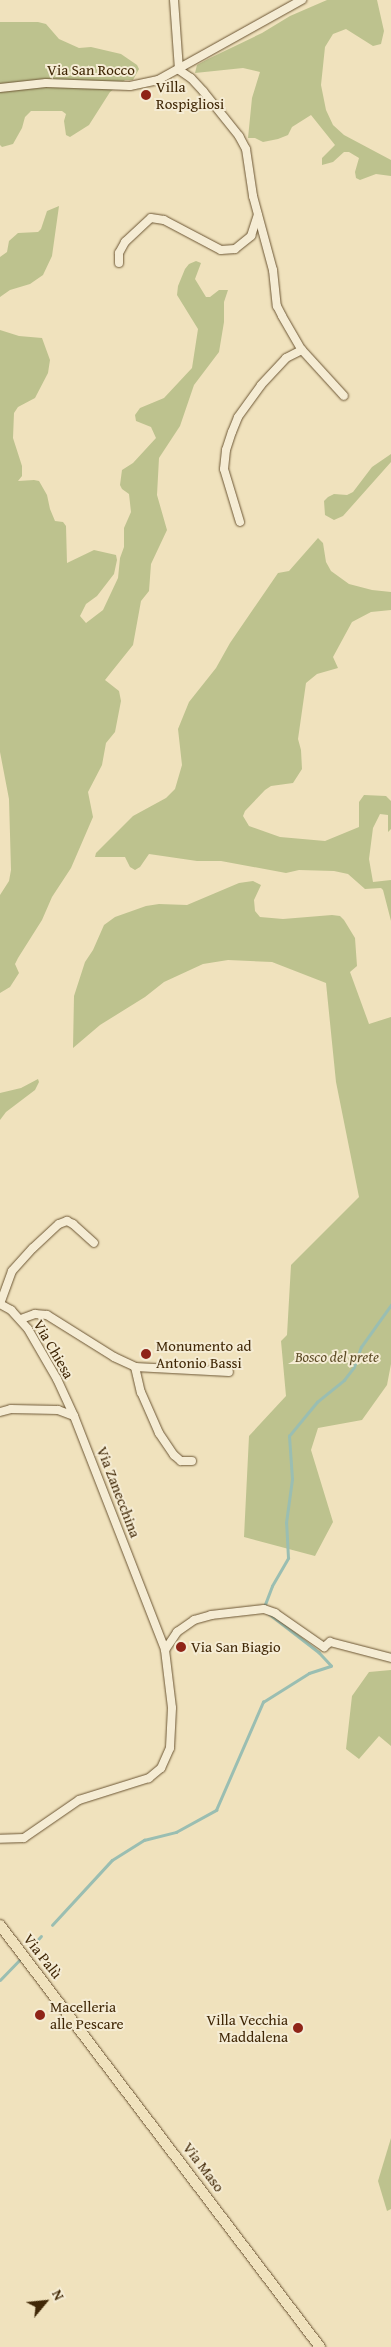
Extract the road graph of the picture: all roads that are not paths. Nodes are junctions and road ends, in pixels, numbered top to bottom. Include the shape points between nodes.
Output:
1 (174, 0) edge
2 (302, 0) edge
3 (179, 70) junction
4 (0, 88) edge
5 (258, 215) junction
6 (119, 263) dead end
7 (302, 350) junction
8 (344, 396) dead end
9 (240, 522) dead end
10 (94, 1243) dead end
11 (0, 1304) edge
12 (21, 1319) junction
13 (135, 1367) junction
14 (229, 1372) dead end
15 (0, 1412) edge
16 (74, 1416) junction
17 (192, 1461) dead end
18 (165, 1650) junction
19 (391, 1658) edge
20 (0, 1839) edge
21 (0, 1925) edge
22 (62, 2006) joint
23 (320, 2347) edge

1 - 3 street
2 - 3 street, Via San Rocco
3 - 4 street, Via San Rocco via 158,80 130,86 46,82
3 - 5 street via 203,90 239,136 246,149
5 - 6 street via 251,236 235,249 221,250 164,220 151,218 125,242 119,253
5 - 7 street via 273,270 277,306
7 - 8 street
7 - 9 street via 286,358 261,385 238,417 232,432 224,469
10 - 11 street, Via Chiesa via 73,1224 67,1221 59,1224 12,1271
11 - 12 street, Via Chiesa
12 - 13 street via 35,1314 47,1315
12 - 16 street, Via Chiesa via 42,1351
13 - 14 street
13 - 17 street via 141,1392 159,1433 181,1461
15 - 16 street via 11,1409 58,1410
16 - 18 street, Via Zanecchina
18 - 19 street via 177,1632 194,1620 264,1609 275,1613 324,1647 330,1642
18 - 20 street via 172,1732 170,1748 160,1768 149,1778 79,1800 24,1838
21 - 22 main road, Via Palù
22 - 23 main road, Via Maso

